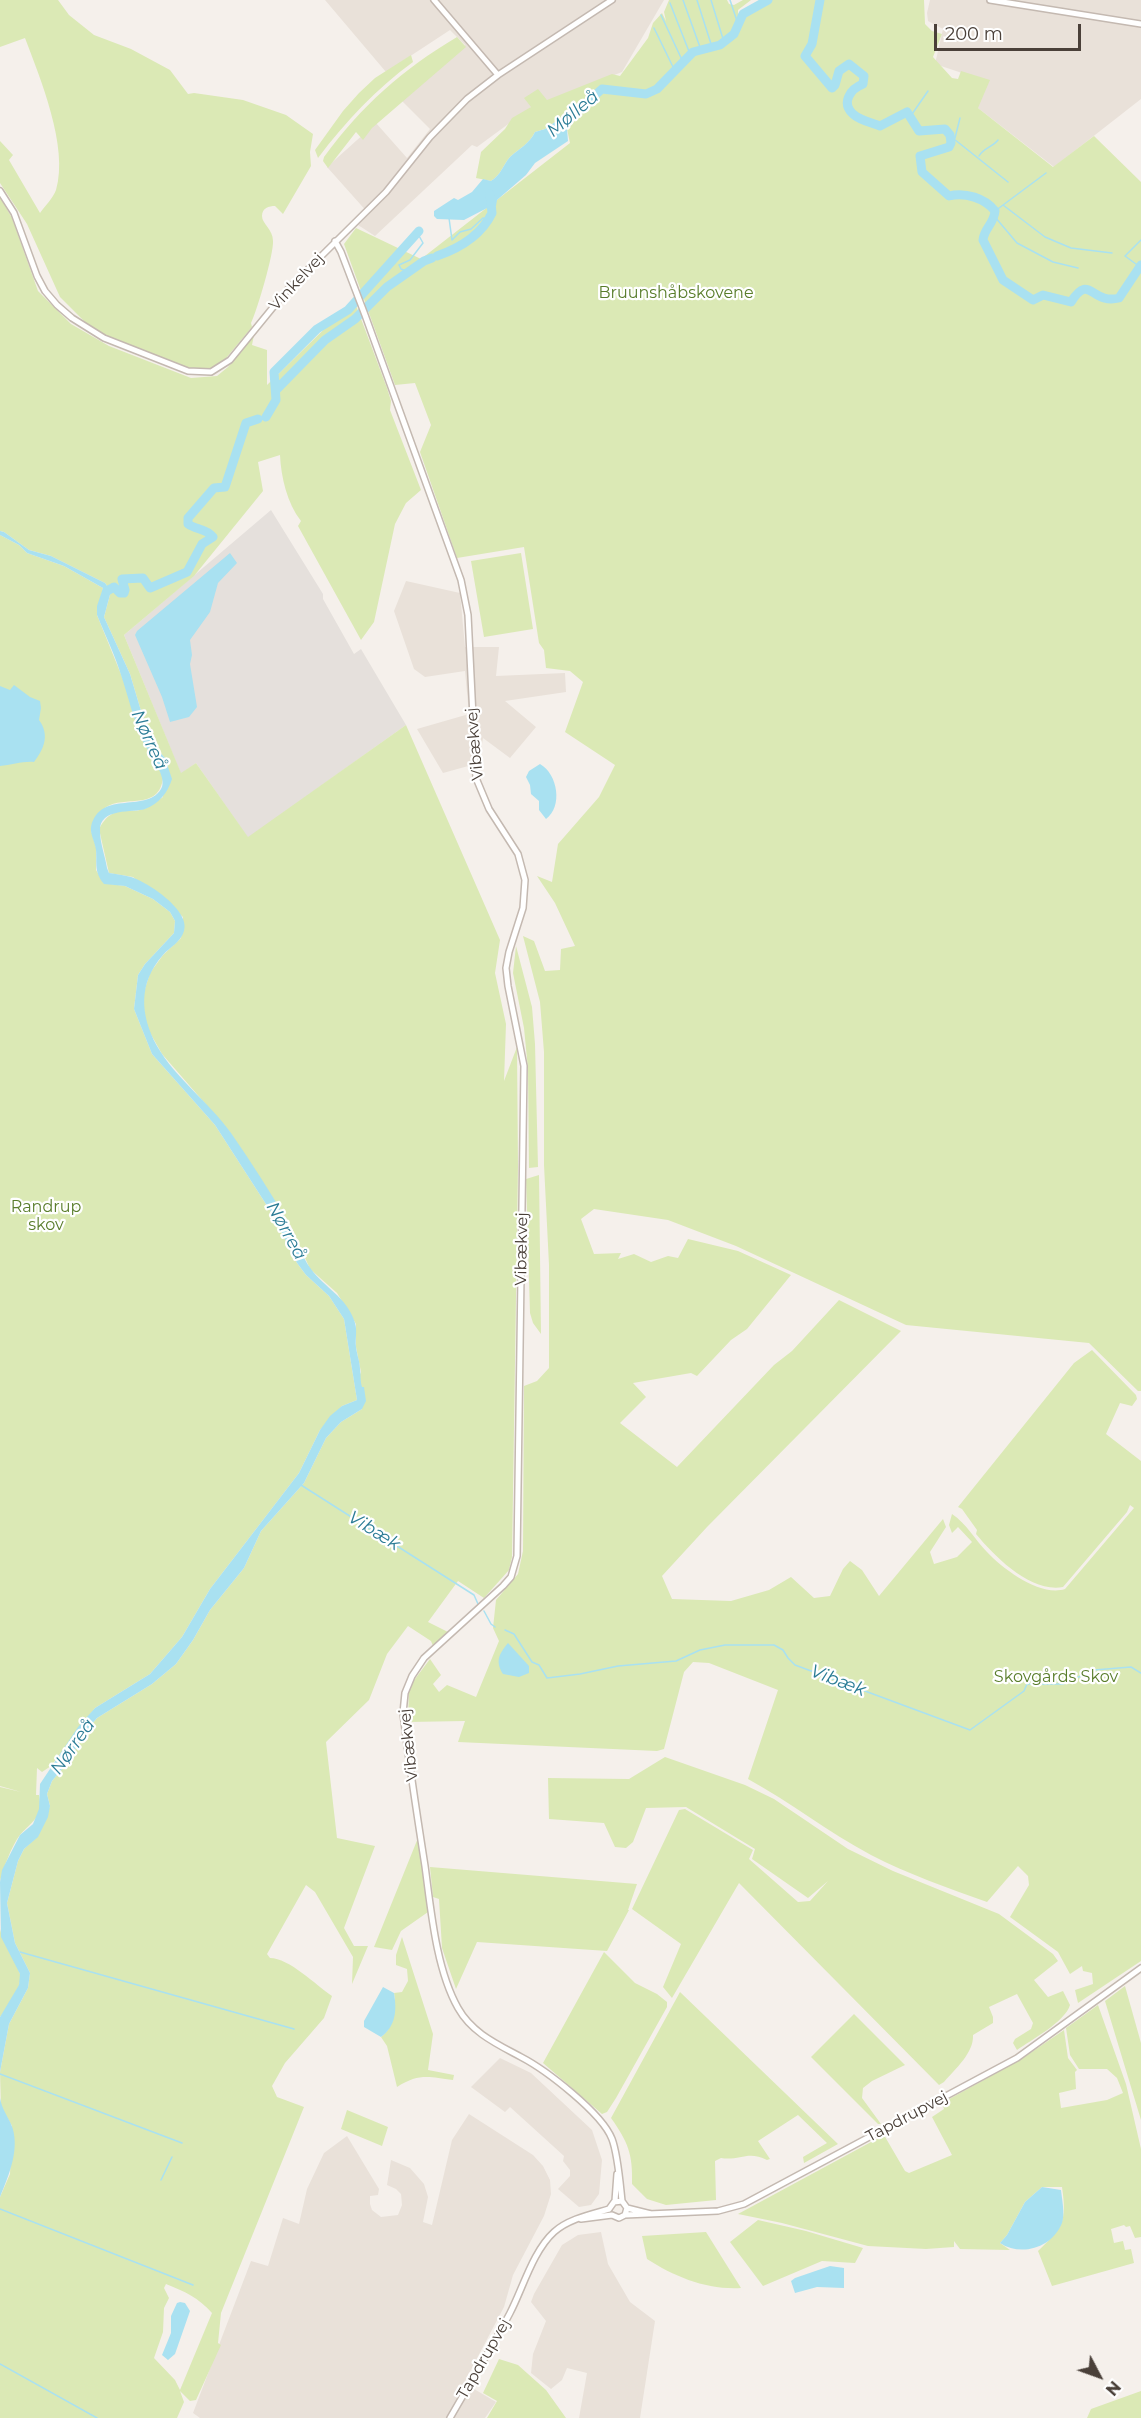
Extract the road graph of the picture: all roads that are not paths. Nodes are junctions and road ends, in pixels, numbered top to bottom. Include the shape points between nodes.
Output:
1 (434, 0) edge
2 (612, 0) edge
3 (990, 0) edge
4 (1141, 24) edge
5 (498, 75) junction
6 (0, 191) edge
7 (335, 241) junction
8 (1141, 1968) edge
9 (619, 2201) junction
10 (626, 2211) junction
11 (610, 2212) junction
12 (450, 2418) edge

1 - 5 street
2 - 5 street, Vinkelvej
3 - 4 street
5 - 7 street, Vinkelvej via 448,117 386,192
6 - 7 street, Vinkelvej via 14,213 37,276 57,305 104,338 189,371 210,372 230,360 288,289
7 - 9 street, Vibækvej via 358,294 461,580 468,615 476,778 489,809 518,854 525,880 523,908 506,968 524,1066 517,1556 511,1577 424,1658 405,1693 406,1735 432,1915 441,1959 458,2008 477,2031 530,2062 603,2122 611,2137
8 - 10 street, Tapdrupvej via 1017,2058 744,2204 718,2211
9 - 10 street
9 - 11 street
10 - 11 street, Tapdrupvej via 619,2218
11 - 12 street, Tapdrupvej via 558,2228 548,2238

